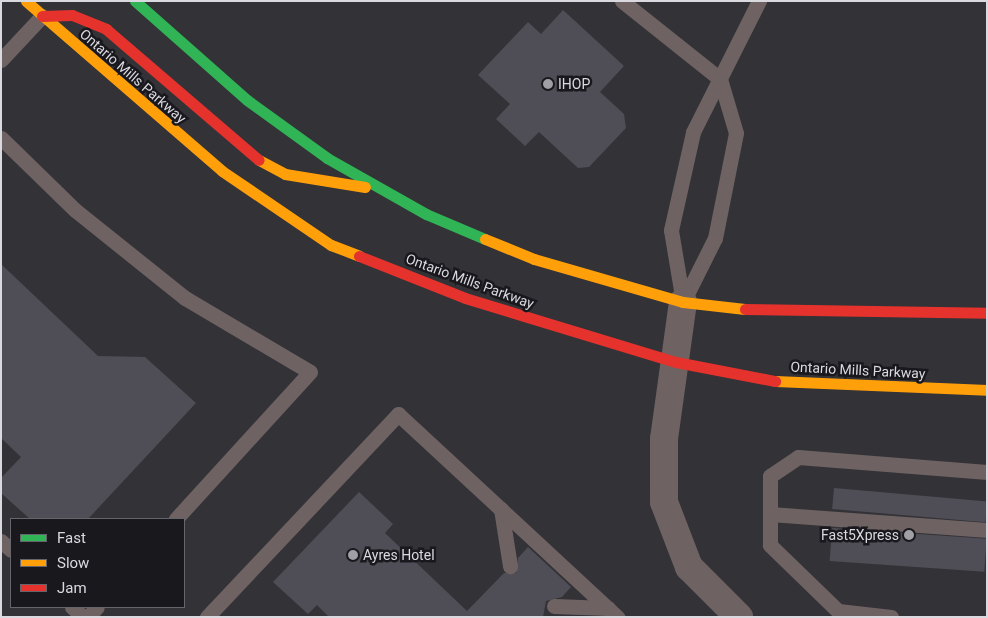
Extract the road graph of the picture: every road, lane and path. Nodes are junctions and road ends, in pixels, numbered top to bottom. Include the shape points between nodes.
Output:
1 (26, 1) edge
2 (135, 1) edge
3 (622, 1) edge
4 (759, 1) edge
5 (42, 16) junction
6 (1, 60) edge
7 (720, 79) junction
8 (1, 138) edge
9 (376, 189) junction
10 (683, 302) junction
11 (987, 313) edge
12 (676, 362) junction
13 (987, 390) edge
14 (987, 472) edge
15 (501, 509) junction
16 (770, 514) junction
17 (177, 518) edge
18 (987, 530) edge
19 (510, 566) dead end
20 (554, 606) dead end
21 (73, 608) edge
22 (613, 613) edge
23 (83, 617) edge
24 (206, 617) edge
25 (739, 617) edge
26 (891, 617) edge

1 - 5 main road, Ontario Mills Parkway
2 - 9 main road via 247,100
3 - 7 lane
4 - 7 lane
5 - 6 lane
5 - 9 main road via 72,16 106,29 245,152 285,174
5 - 12 main road, Ontario Mills Parkway via 222,171 331,245 465,298
7 - 10 lane via 694,132 671,230
7 - 10 lane via 736,133 715,238
8 - 17 lane via 75,210 185,298 310,372
9 - 10 main road via 534,259
10 - 11 main road via 765,311
10 - 12 street
12 - 13 main road, Ontario Mills Parkway via 762,380
12 - 25 street via 664,439 664,502 689,567
14 - 16 lane via 798,457 770,476
15 - 19 lane
15 - 22 lane
15 - 24 lane via 398,414
16 - 18 lane
16 - 26 lane via 770,545 838,611
20 - 22 lane
21 - 23 lane

